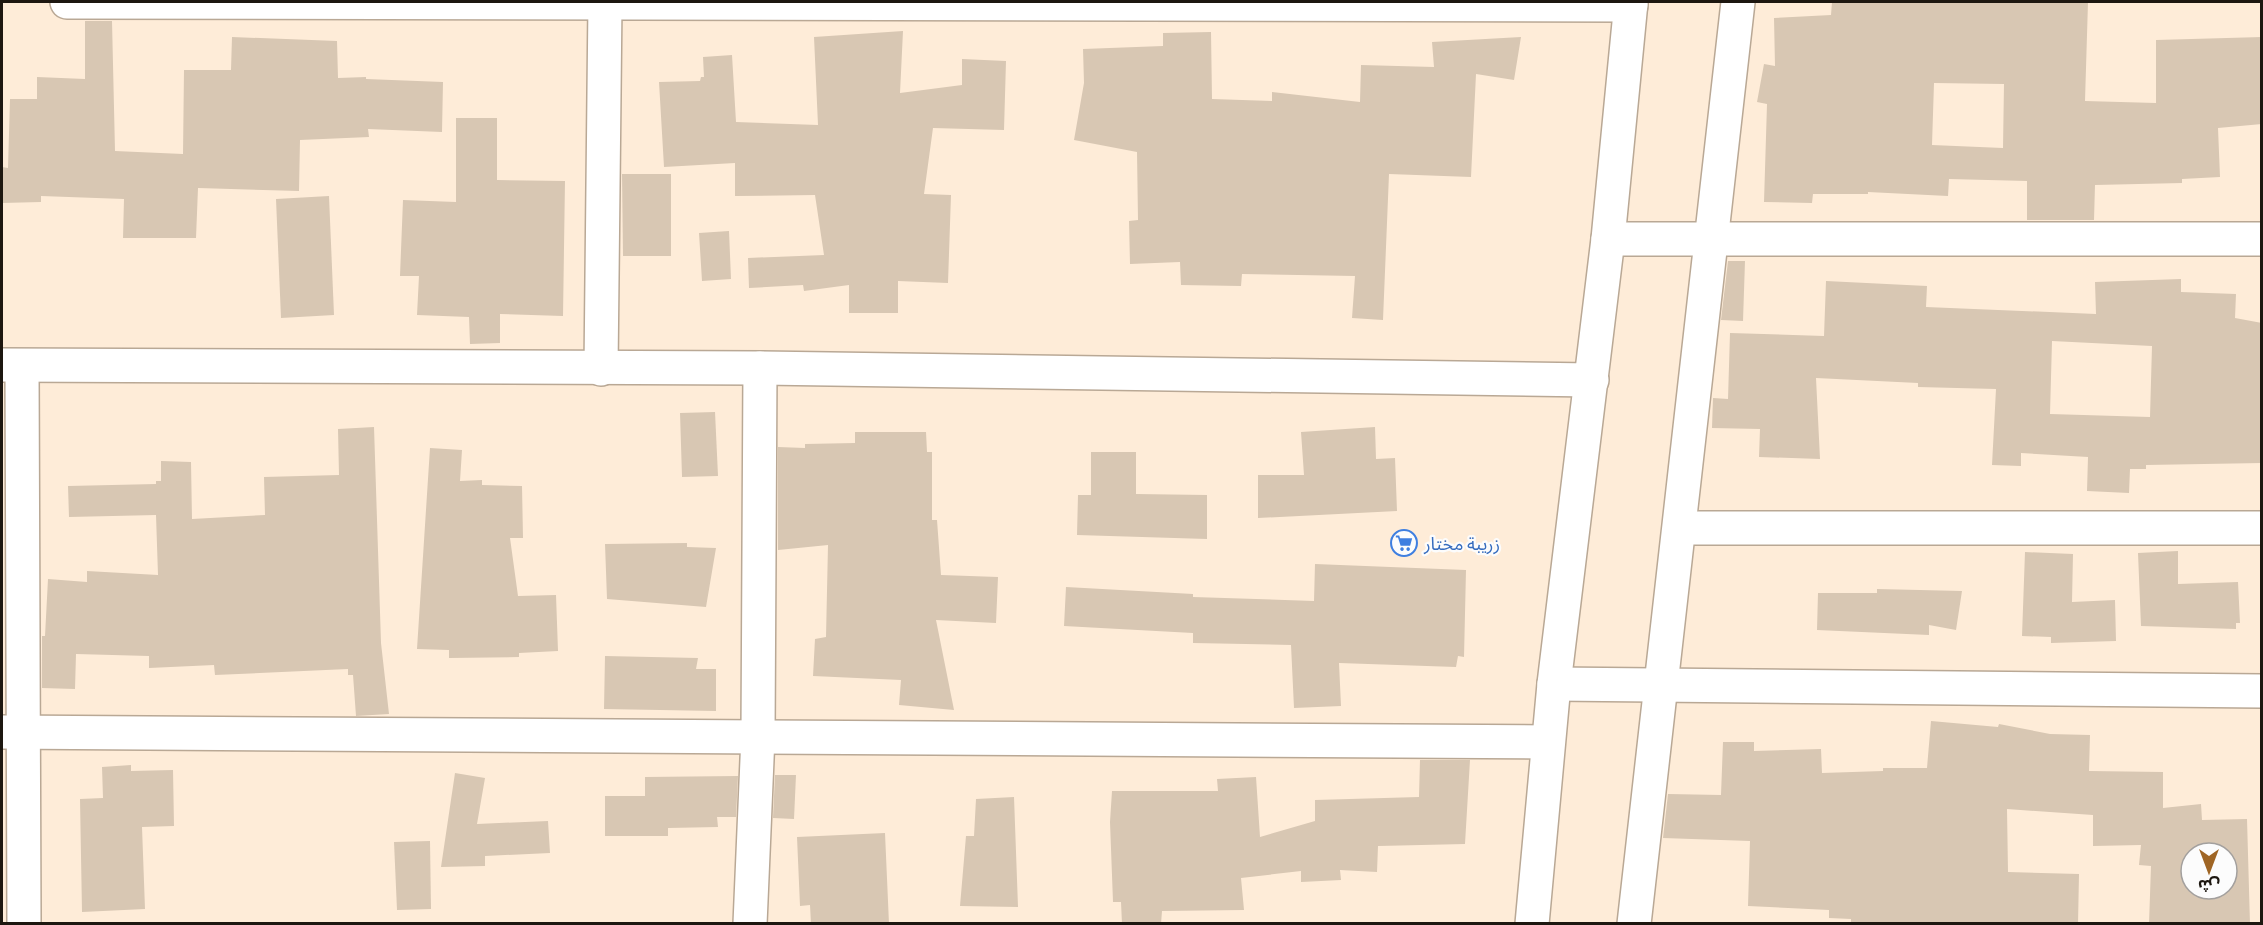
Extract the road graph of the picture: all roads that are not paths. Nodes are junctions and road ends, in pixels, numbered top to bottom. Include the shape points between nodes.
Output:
1 (67, 2) edge
2 (605, 2) edge
3 (1738, 2) edge
4 (1631, 3) edge
5 (1608, 239) junction
6 (1712, 239) junction
7 (2262, 239) edge
8 (12, 365) edge
9 (760, 368) junction
10 (601, 369) junction
11 (1592, 380) junction
12 (1680, 528) junction
13 (2262, 528) edge
14 (1554, 684) junction
15 (1662, 685) junction
16 (2262, 691) edge
17 (13, 732) edge
18 (758, 736) junction
19 (1548, 742) junction
20 (24, 924) edge
21 (750, 924) edge
22 (1532, 924) edge
23 (1634, 924) edge

1 - 2 street
2 - 4 street
2 - 10 street
3 - 6 street
4 - 5 street
5 - 6 street
5 - 11 street
6 - 7 street
6 - 12 street
8 - 10 street
8 - 17 street
9 - 10 street
9 - 11 street
9 - 18 street
11 - 14 street
12 - 13 street
12 - 15 street
14 - 15 street
14 - 19 street
15 - 16 street
15 - 23 street
17 - 18 street
17 - 20 street
18 - 19 street
18 - 21 street
19 - 22 street

